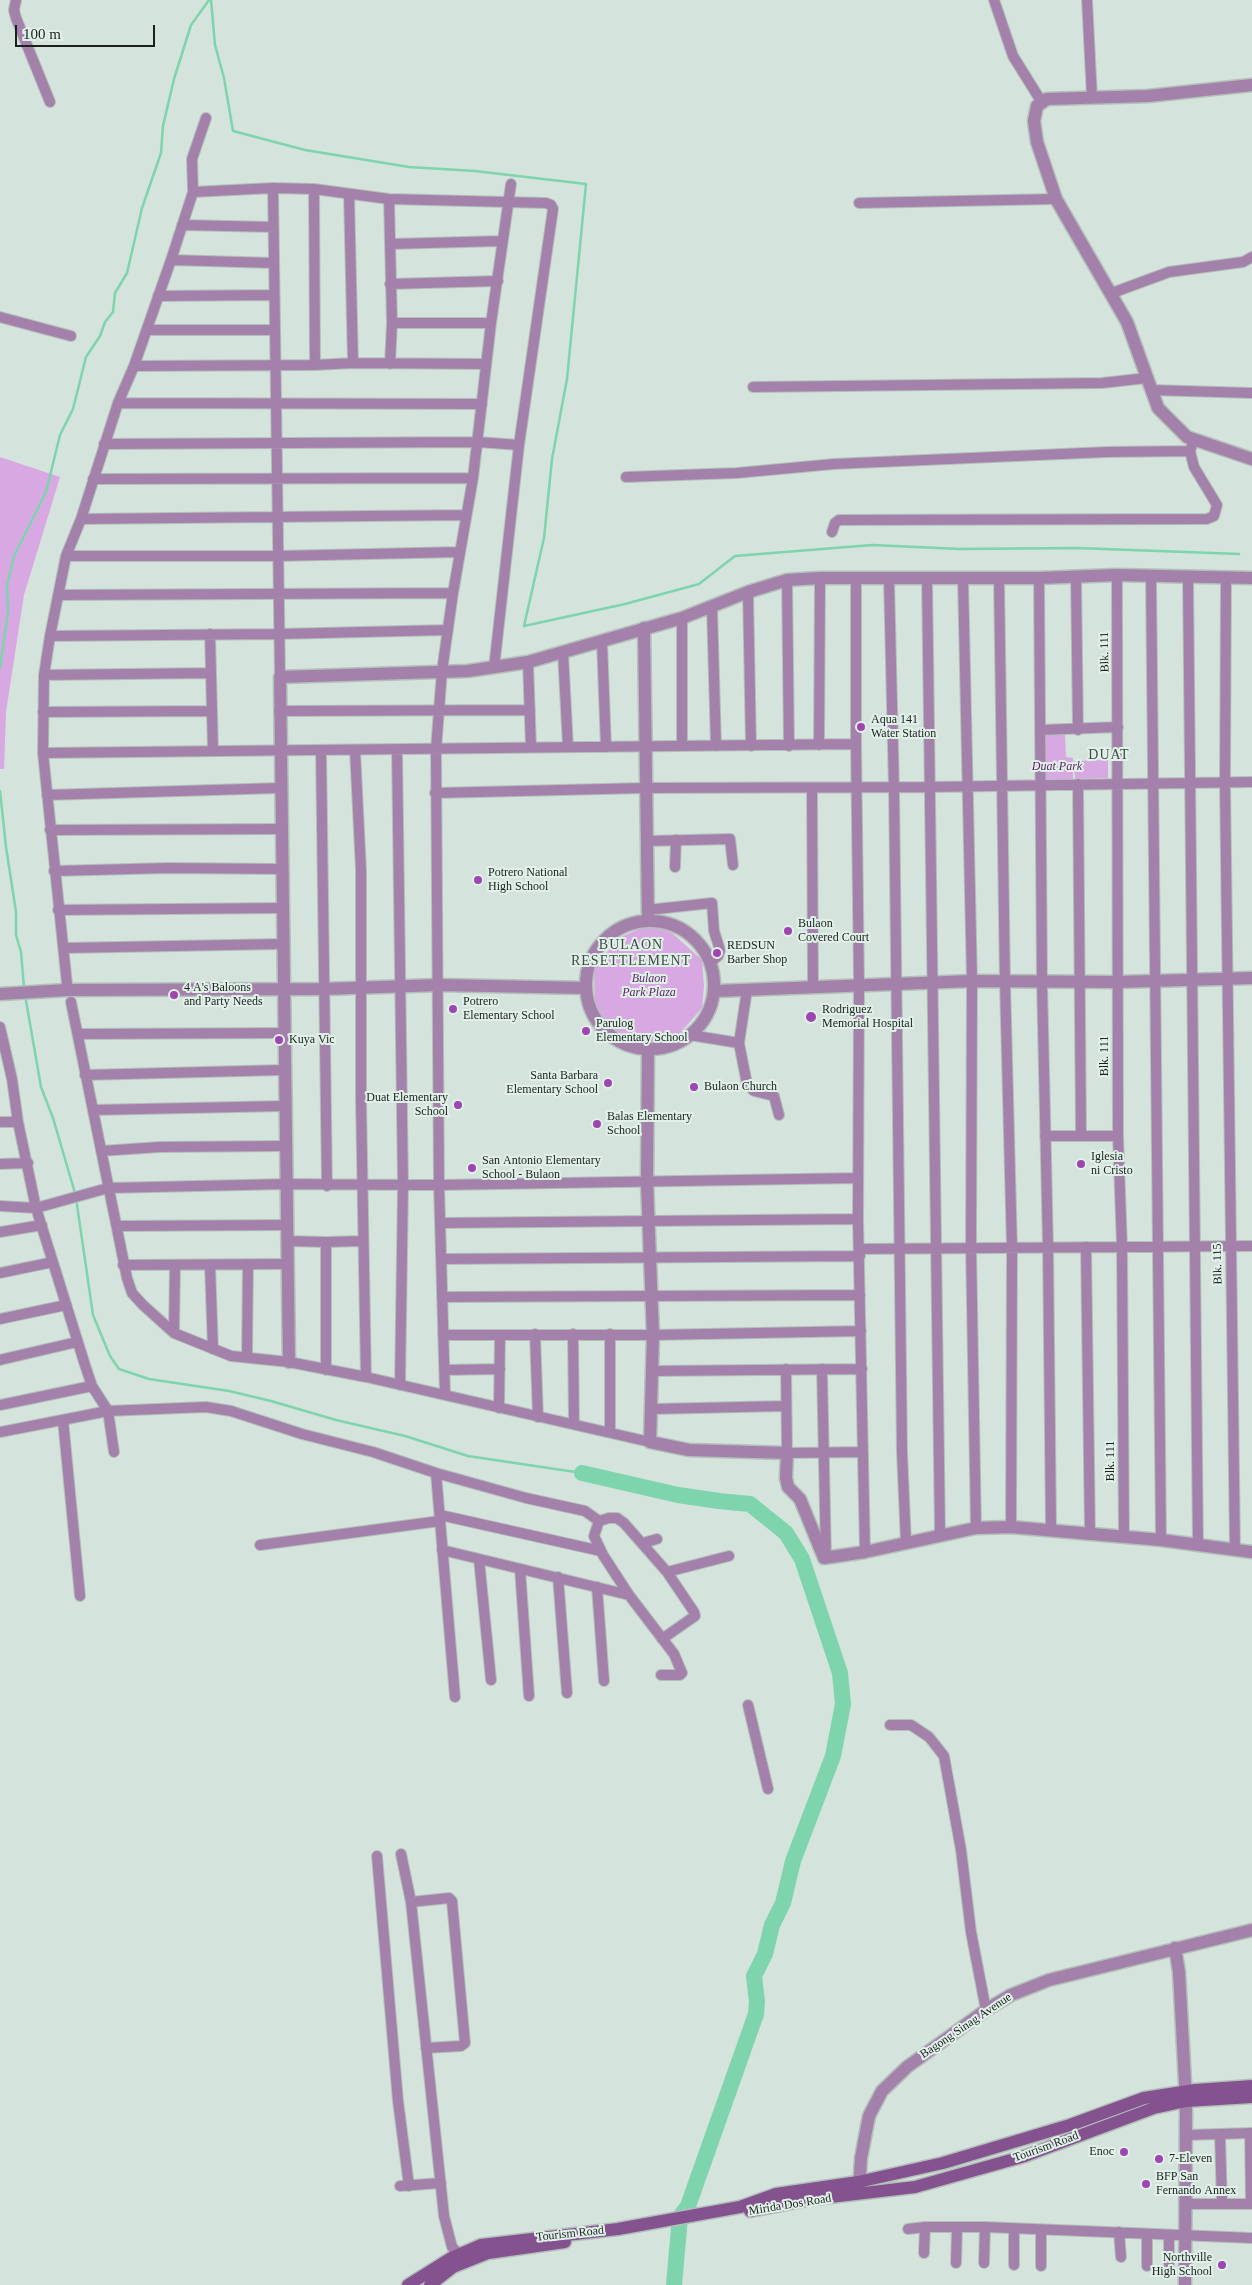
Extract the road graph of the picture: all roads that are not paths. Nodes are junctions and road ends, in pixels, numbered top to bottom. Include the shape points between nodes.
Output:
1 (16, 0) edge
2 (994, 0) edge
3 (1087, 0) edge
4 (1252, 85) edge
5 (1092, 97) junction
6 (1041, 101) junction
7 (50, 102) dead end
8 (206, 118) dead end
9 (511, 184) dead end
10 (273, 188) junction
11 (314, 188) junction
12 (193, 192) junction
13 (349, 194) junction
14 (389, 199) junction
15 (1056, 199) junction
16 (508, 202) junction
17 (858, 203) dead end
18 (182, 225) junction
19 (273, 227) junction
20 (501, 241) junction
21 (390, 244) junction
22 (1252, 257) edge
23 (171, 260) junction
24 (274, 263) junction
25 (498, 281) junction
26 (390, 284) junction
27 (1112, 293) junction
28 (158, 296) junction
29 (274, 296) junction
30 (0, 317) edge
31 (392, 323) junction
32 (491, 323) junction
33 (146, 330) junction
34 (274, 330) junction
35 (71, 336) dead end
36 (353, 363) junction
37 (275, 364) junction
38 (390, 364) junction
39 (486, 364) junction
40 (315, 365) junction
41 (134, 366) junction
42 (1149, 384) junction
43 (753, 387) dead end
44 (1252, 393) edge
45 (118, 403) junction
46 (275, 403) junction
47 (482, 404) junction
48 (478, 442) junction
49 (276, 443) junction
50 (104, 444) junction
51 (519, 445) junction
52 (1192, 446) junction
53 (1252, 459) edge
54 (626, 477) dead end
55 (473, 478) junction
56 (93, 479) junction
57 (276, 480) junction
58 (466, 515) junction
59 (277, 518) junction
60 (81, 519) junction
61 (832, 532) dead end
62 (460, 552) junction
63 (66, 556) junction
64 (277, 556) junction
65 (1151, 575) junction
66 (1117, 576) junction
67 (1076, 577) junction
68 (1188, 577) junction
69 (1226, 577) junction
70 (820, 578) junction
71 (927, 578) junction
72 (999, 578) junction
73 (1039, 578) junction
74 (1252, 578) edge
75 (963, 579) junction
76 (787, 580) junction
77 (856, 580) junction
78 (889, 580) junction
79 (748, 592) junction
80 (453, 593) junction
81 (58, 595) junction
82 (278, 596) junction
83 (712, 607) junction
84 (682, 618) junction
85 (644, 628) junction
86 (448, 630) junction
87 (210, 634) junction
88 (278, 634) junction
89 (50, 636) junction
90 (602, 642) junction
91 (563, 653) junction
92 (528, 662) junction
93 (494, 668) junction
94 (442, 671) junction
95 (211, 673) junction
96 (44, 675) junction
97 (280, 677) junction
98 (439, 709) junction
99 (530, 710) junction
100 (212, 711) junction
101 (279, 711) junction
102 (43, 712) junction
103 (1118, 728) junction
104 (1040, 730) junction
105 (1078, 730) junction
106 (819, 744) junction
107 (856, 744) junction
108 (646, 746) junction
109 (682, 746) junction
110 (716, 746) junction
111 (751, 746) junction
112 (790, 746) junction
113 (531, 747) junction
114 (568, 747) junction
115 (606, 747) junction
116 (396, 749) junction
117 (280, 750) junction
118 (320, 750) junction
119 (355, 750) junction
120 (436, 750) junction
121 (213, 751) junction
122 (42, 753) junction
123 (1252, 782) edge
124 (1225, 783) junction
125 (1078, 784) junction
126 (1118, 784) junction
127 (1153, 784) junction
128 (1190, 784) junction
129 (1041, 785) junction
130 (966, 786) junction
131 (1004, 786) junction
132 (858, 787) junction
133 (930, 787) junction
134 (280, 788) junction
135 (645, 788) junction
136 (812, 788) junction
137 (894, 788) junction
138 (435, 793) junction
139 (47, 794) junction
140 (280, 829) junction
141 (50, 830) junction
142 (676, 840) junction
143 (647, 841) junction
144 (733, 865) dead end
145 (675, 866) dead end
146 (281, 869) junction
147 (54, 871) junction
148 (282, 908) junction
149 (58, 910) junction
150 (647, 915) junction
151 (282, 944) junction
152 (64, 948) junction
153 (711, 962) junction
154 (1252, 978) edge
155 (1192, 979) junction
156 (1228, 979) junction
157 (1155, 980) junction
158 (972, 981) junction
159 (1005, 982) junction
160 (1042, 982) junction
161 (1079, 982) junction
162 (1118, 982) junction
163 (67, 984) dead end
164 (859, 984) junction
165 (895, 984) junction
166 (932, 984) junction
167 (439, 985) junction
168 (813, 986) junction
169 (400, 987) junction
170 (362, 988) junction
171 (585, 988) junction
172 (282, 989) junction
173 (324, 989) junction
174 (747, 990) junction
175 (716, 991) junction
176 (4, 994) edge
177 (72, 1002) dead end
178 (0, 1026) edge
179 (283, 1033) junction
180 (78, 1034) junction
181 (690, 1035) junction
182 (1, 1039) edge
183 (739, 1043) junction
184 (648, 1049) junction
185 (284, 1070) junction
186 (85, 1075) junction
187 (0, 1079) edge
188 (12, 1079) junction
189 (284, 1106) junction
190 (92, 1110) junction
191 (780, 1115) dead end
192 (0, 1122) edge
193 (18, 1122) junction
194 (1081, 1135) junction
195 (1045, 1136) junction
196 (1118, 1136) junction
197 (284, 1146) junction
198 (101, 1151) junction
199 (28, 1163) junction
200 (0, 1164) edge
201 (858, 1178) junction
202 (648, 1182) junction
203 (287, 1184) junction
204 (403, 1185) junction
205 (327, 1186) junction
206 (363, 1186) junction
207 (439, 1186) junction
208 (108, 1188) junction
209 (0, 1206) edge
210 (36, 1208) junction
211 (858, 1219) junction
212 (650, 1222) junction
213 (440, 1223) junction
214 (42, 1225) junction
215 (288, 1225) junction
216 (117, 1226) junction
217 (0, 1232) edge
218 (287, 1241) junction
219 (363, 1241) junction
220 (326, 1242) junction
221 (1195, 1246) junction
222 (1252, 1246) edge
223 (971, 1247) junction
224 (1048, 1247) junction
225 (1086, 1247) junction
226 (1122, 1247) junction
227 (1159, 1247) junction
228 (1230, 1247) junction
229 (936, 1248) junction
230 (901, 1249) junction
231 (1012, 1249) junction
232 (860, 1253) junction
233 (651, 1259) junction
234 (442, 1260) junction
235 (53, 1262) junction
236 (248, 1264) junction
237 (287, 1264) junction
238 (124, 1265) junction
239 (175, 1265) junction
240 (210, 1265) junction
241 (0, 1273) edge
242 (860, 1294) junction
243 (651, 1296) junction
244 (442, 1297) junction
245 (66, 1305) junction
246 (0, 1319) edge
247 (861, 1331) junction
248 (174, 1333) junction
249 (536, 1334) junction
250 (573, 1334) junction
251 (610, 1334) junction
252 (653, 1334) junction
253 (443, 1335) junction
254 (500, 1335) junction
255 (77, 1342) junction
256 (213, 1349) junction
257 (248, 1357) junction
258 (0, 1360) edge
259 (288, 1362) junction
260 (500, 1369) junction
261 (786, 1369) junction
262 (822, 1369) junction
263 (862, 1369) junction
264 (326, 1370) junction
265 (445, 1370) junction
266 (652, 1371) junction
267 (366, 1377) junction
268 (400, 1384) junction
269 (92, 1386) junction
270 (445, 1394) junction
271 (0, 1405) edge
272 (785, 1406) junction
273 (499, 1408) junction
274 (653, 1409) junction
275 (108, 1411) junction
276 (538, 1417) junction
277 (63, 1420) junction
278 (574, 1424) junction
279 (0, 1432) edge
280 (610, 1432) junction
281 (650, 1442) junction
282 (114, 1452) dead end
283 (822, 1452) junction
284 (864, 1452) junction
285 (787, 1453) junction
286 (436, 1473) junction
287 (440, 1518) junction
288 (599, 1521) junction
289 (1011, 1527) junction
290 (976, 1528) junction
291 (1051, 1529) junction
292 (940, 1534) junction
293 (1090, 1534) junction
294 (1124, 1537) junction
295 (657, 1539) dead end
296 (1162, 1540) junction
297 (643, 1543) junction
298 (906, 1543) junction
299 (260, 1544) dead end
300 (1198, 1544) junction
301 (442, 1550) junction
302 (1235, 1550) junction
303 (601, 1551) junction
304 (865, 1552) junction
305 (1252, 1552) edge
306 (729, 1556) dead end
307 (826, 1558) junction
308 (479, 1559) junction
309 (520, 1569) junction
310 (666, 1572) junction
311 (558, 1578) junction
312 (597, 1587) junction
313 (629, 1595) junction
314 (80, 1596) dead end
315 (662, 1639) junction
316 (661, 1675) dead end
317 (491, 1680) dead end
318 (604, 1681) dead end
319 (567, 1693) dead end
320 (529, 1696) dead end
321 (455, 1697) dead end
322 (748, 1705) dead end
323 (890, 1725) dead end
324 (768, 1789) dead end
325 (401, 1854) dead end
326 (377, 1856) dead end
327 (411, 1902) junction
328 (1252, 1930) edge
329 (1175, 1948) junction
330 (986, 2010) junction
331 (426, 2048) junction
332 (1252, 2086) edge
333 (1186, 2096) junction
334 (1252, 2097) edge
335 (1187, 2134) junction
336 (1220, 2134) junction
337 (1251, 2134) edge
338 (441, 2183) junction
339 (858, 2189) junction
340 (839, 2198) joint
341 (1186, 2204) junction
342 (1222, 2204) junction
343 (1251, 2204) edge
344 (741, 2210) junction
345 (925, 2227) junction
346 (985, 2227) junction
347 (957, 2228) junction
348 (1014, 2229) junction
349 (628, 2230) junction
350 (908, 2230) dead end
351 (1041, 2231) junction
352 (1119, 2232) junction
353 (1147, 2234) junction
354 (1169, 2234) junction
355 (1186, 2235) junction
356 (1252, 2238) edge
357 (924, 2253) dead end
358 (463, 2257) junction
359 (1122, 2257) dead end
360 (956, 2263) dead end
361 (984, 2263) dead end
362 (1169, 2264) dead end
363 (1014, 2265) dead end
364 (1040, 2266) dead end
365 (1148, 2266) dead end
366 (431, 2284) edge
367 (408, 2285) edge
368 (1185, 2285) edge

1 - 7 street via 16,18
2 - 6 street via 1013,56
3 - 5 street
4 - 5 street via 1148,96
5 - 6 street
6 - 15 street via 1035,113 1037,142
8 - 12 street via 192,159
9 - 16 street
10 - 11 street
10 - 12 street
10 - 19 street
11 - 13 street
11 - 40 street
12 - 18 street
13 - 14 street
13 - 36 street
14 - 16 street
14 - 21 street
15 - 17 street
15 - 27 street
16 - 20 street
16 - 51 street via 546,203 553,209
18 - 19 street
18 - 23 street
19 - 24 street
20 - 21 street
20 - 25 street
21 - 26 street
22 - 27 street via 1223,266 1169,272
23 - 24 street
23 - 28 street
24 - 29 street
25 - 26 street
25 - 32 street
26 - 31 street
27 - 42 street via 1127,322
28 - 29 street
28 - 33 street
29 - 34 street
30 - 35 street
31 - 32 street
31 - 38 street
32 - 39 street
33 - 34 street
33 - 41 street
34 - 37 street
36 - 38 street
36 - 40 street
37 - 40 street
37 - 41 street
37 - 46 street
38 - 39 street
39 - 47 street
41 - 45 street
42 - 43 street
42 - 44 street
42 - 52 street via 1153,399
45 - 46 street
45 - 50 street
46 - 47 street
46 - 49 street
47 - 48 street
48 - 49 street
48 - 51 street
48 - 55 street
49 - 50 street
49 - 57 street
50 - 56 street
51 - 93 street
52 - 53 street
52 - 54 street
52 - 61 street via 1194,467 1216,505 1214,516 1207,519 838,520
55 - 57 street
55 - 58 street
56 - 57 street
56 - 60 street
57 - 59 street
58 - 59 street
58 - 62 street
59 - 60 street
59 - 64 street
60 - 63 street
62 - 64 street
62 - 80 street
63 - 64 street
63 - 81 street
64 - 82 street
65 - 66 street
65 - 68 street
65 - 127 street
66 - 67 street
66 - 103 street, Blk. 111
67 - 73 street
67 - 105 street
68 - 69 street
68 - 128 street
69 - 74 street
69 - 124 street, Blk. 115
70 - 76 street
70 - 77 street
70 - 106 street
71 - 75 street
71 - 78 street
71 - 133 street
72 - 73 street
72 - 75 street
72 - 131 street
73 - 104 street
75 - 130 street
76 - 79 street
76 - 112 street
77 - 78 street
77 - 107 street
78 - 137 street
79 - 83 street
79 - 111 street
80 - 82 street
80 - 86 street
81 - 82 street
81 - 89 street
82 - 88 street
83 - 84 street
83 - 110 street
84 - 85 street
84 - 109 street
85 - 90 street
85 - 108 street
86 - 88 street
86 - 94 street
87 - 88 street
87 - 89 street
87 - 95 street
88 - 97 street
89 - 96 street
90 - 91 street
90 - 115 street
91 - 92 street
91 - 114 street
92 - 93 street
92 - 99 street
93 - 94 street
94 - 97 street
94 - 98 street
95 - 96 street
95 - 100 street
96 - 102 street
97 - 101 street
98 - 99 street
98 - 101 street
98 - 120 street
99 - 113 street
100 - 102 street
100 - 121 street
101 - 117 street
102 - 122 street
103 - 105 street
103 - 126 street, Blk. 111
104 - 105 street
104 - 129 street
106 - 107 street
106 - 112 street
107 - 132 street
108 - 109 street
108 - 115 street
108 - 135 street
109 - 110 street
110 - 111 street
111 - 112 street
113 - 114 street
113 - 120 street
114 - 115 street
116 - 119 street
116 - 120 street
116 - 169 street
117 - 118 street
117 - 121 street
117 - 134 street
118 - 119 street
118 - 173 street
119 - 170 street
120 - 138 street
121 - 122 street
122 - 139 street
123 - 124 street
124 - 128 street
124 - 156 street, Blk. 115
125 - 126 street
125 - 129 street
125 - 161 street
126 - 127 street
126 - 162 street, Blk. 111
127 - 128 street
127 - 157 street
128 - 155 street
129 - 131 street
129 - 160 street
130 - 131 street
130 - 133 street
130 - 158 street
131 - 159 street
132 - 136 street
132 - 137 street
132 - 164 street
133 - 137 street
133 - 166 street
134 - 139 street
134 - 140 street
135 - 136 street
135 - 138 street
135 - 143 street
136 - 168 street
137 - 165 street
138 - 167 street
139 - 141 street
140 - 141 street
140 - 146 street
141 - 147 street
142 - 143 street
142 - 144 street via 730,839
142 - 145 street
143 - 150 street
146 - 147 street
146 - 148 street
147 - 149 street
148 - 149 street
148 - 151 street
149 - 152 street
150 - 153 street via 693,938
150 - 153 street via 712,903 714,931 720,950
150 - 171 street via 619,927 600,943 589,961
151 - 152 street
151 - 172 street
152 - 163 street
153 - 175 street
154 - 156 street
155 - 156 street
155 - 157 street
155 - 221 street
156 - 228 street, Blk. 115
157 - 162 street
157 - 227 street
158 - 159 street
158 - 166 street
158 - 223 street
159 - 160 street
159 - 231 street
160 - 161 street
160 - 195 street
161 - 162 street
161 - 194 street
162 - 196 street, Blk. 111
164 - 165 street
164 - 168 street
164 - 201 street
165 - 166 street
165 - 230 street
166 - 229 street
167 - 169 street
167 - 171 street
167 - 207 street
168 - 174 street
169 - 170 street
169 - 204 street
170 - 173 street
170 - 206 street
171 - 184 street via 592,1016 611,1036 630,1046
172 - 173 street
172 - 176 street via 67,990
172 - 179 street
173 - 205 street
174 - 175 street
174 - 183 street
175 - 181 street via 709,1012
177 - 180 street
178 - 182 street
179 - 180 street
179 - 185 street
180 - 186 street
181 - 183 street
181 - 184 street via 681,1043
182 - 188 street
183 - 191 street via 747,1084 754,1091 774,1096
184 - 202 street
185 - 186 street
185 - 189 street
186 - 190 street
187 - 188 street
188 - 193 street
189 - 190 street
189 - 197 street
190 - 198 street
192 - 193 street
193 - 199 street
194 - 195 street
194 - 196 street
195 - 224 street
196 - 226 street, Blk. 111
197 - 198 street
197 - 203 street
198 - 208 street
199 - 200 street
199 - 210 street
201 - 202 street
201 - 211 street
202 - 207 street
202 - 212 street
203 - 205 street
203 - 208 street
203 - 215 street
204 - 206 street
204 - 207 street
204 - 268 street
205 - 206 street
206 - 219 street
207 - 213 street
208 - 210 street
208 - 216 street
209 - 210 street
210 - 214 street
211 - 212 street
211 - 232 street
212 - 213 street
212 - 233 street
213 - 234 street
214 - 217 street
214 - 235 street
215 - 216 street
215 - 218 street
216 - 238 street
218 - 220 street
218 - 237 street
219 - 220 street
219 - 267 street
220 - 264 street
221 - 227 street
221 - 228 street
221 - 300 street
222 - 228 street
223 - 229 street
223 - 231 street
223 - 290 street
224 - 225 street
224 - 231 street
224 - 291 street
225 - 226 street
225 - 293 street
226 - 227 street
226 - 294 street, Blk. 111
227 - 296 street
228 - 302 street, Blk. 115
229 - 230 street
229 - 292 street
230 - 232 street
230 - 298 street
231 - 289 street
232 - 233 street
232 - 242 street
233 - 234 street
233 - 243 street
234 - 244 street
235 - 241 street
235 - 245 street
236 - 237 street
236 - 240 street
236 - 257 street
237 - 259 street
238 - 239 street
238 - 248 street via 132,1293
239 - 240 street
239 - 248 street
240 - 256 street
242 - 243 street
242 - 247 street
243 - 244 street
243 - 252 street
244 - 253 street
245 - 246 street
245 - 255 street
247 - 252 street
247 - 263 street
248 - 256 street
249 - 250 street
249 - 254 street
249 - 276 street
250 - 251 street
250 - 278 street
251 - 252 street
251 - 280 street
252 - 266 street
253 - 254 street
253 - 265 street
254 - 260 street
255 - 258 street
255 - 269 street
256 - 257 street via 231,1356
257 - 259 street
259 - 264 street
260 - 265 street
260 - 273 street
261 - 262 street
261 - 266 street
261 - 272 street
262 - 263 street
262 - 283 street
263 - 284 street
264 - 267 street
265 - 270 street
266 - 274 street
267 - 268 street
268 - 270 street
269 - 271 street
269 - 275 street
270 - 273 street
272 - 274 street
272 - 285 street
273 - 276 street
274 - 281 street
275 - 277 street
275 - 282 street
275 - 286 street via 181,1406 231,1411 302,1434 382,1454
276 - 278 street
277 - 279 street
277 - 314 street
278 - 280 street
280 - 281 street
281 - 285 street via 689,1450
283 - 284 street
283 - 285 street
283 - 307 street
284 - 304 street
285 - 307 street via 788,1487 800,1499 822,1556
286 - 287 street
286 - 288 street via 585,1511
287 - 299 street
287 - 301 street
287 - 303 street
288 - 297 street via 617,1518
288 - 303 street via 594,1536
289 - 290 street
289 - 291 street
290 - 292 street
291 - 293 street
292 - 298 street
293 - 294 street
294 - 296 street
295 - 297 street
296 - 300 street
297 - 310 street
298 - 304 street
300 - 302 street
301 - 308 street
301 - 321 street
302 - 305 street
303 - 313 street
304 - 307 street
306 - 310 street
308 - 309 street
308 - 317 street
309 - 311 street
309 - 320 street
310 - 315 street via 696,1616
311 - 312 street
311 - 319 street
312 - 313 street
312 - 318 street
313 - 315 street
315 - 316 street via 674,1654 682,1673
322 - 324 street
323 - 330 street via 911,1725 929,1737 944,1756
325 - 327 street
326 - 338 street via 405,2186
327 - 331 street
327 - 331 street via 449,1898 452,1901 465,2043
328 - 329 street, Bagong Sinag Avenue
329 - 330 street, Bagong Sinag Avenue via 1049,1980 1011,1995
329 - 333 street
330 - 339 street, Bagong Sinag Avenue via 907,2067 882,2091 870,2116
331 - 338 street
332 - 333 main road, Tourism Road
333 - 334 main road, Tourism Road
333 - 335 street
333 - 339 main road, Tourism Road via 1144,2098 1070,2125
333 - 339 main road, Tourism Road via 1025,2156 915,2188
335 - 336 street
335 - 341 street
336 - 337 street
336 - 342 street
337 - 343 street
338 - 358 street via 448,2238 452,2248
339 - 340 main road, Tourism Road
339 - 344 main road, Mirida Dos Road via 776,2194
340 - 344 main road, Mirida Dos Road
341 - 342 street
341 - 355 street
342 - 343 street
344 - 349 main road, Tourism Road
345 - 347 street
345 - 350 street
345 - 357 street
346 - 347 street
346 - 348 street
346 - 361 street
347 - 360 street
348 - 351 street
348 - 363 street
349 - 358 main road, Tourism Road
349 - 358 main road, Tourism Road via 481,2245
351 - 352 street
351 - 364 street
352 - 353 street
352 - 359 street
353 - 354 street
353 - 365 street
354 - 355 street
354 - 362 street
355 - 356 street
355 - 368 street
358 - 366 main road
358 - 367 main road, Tourism Road

